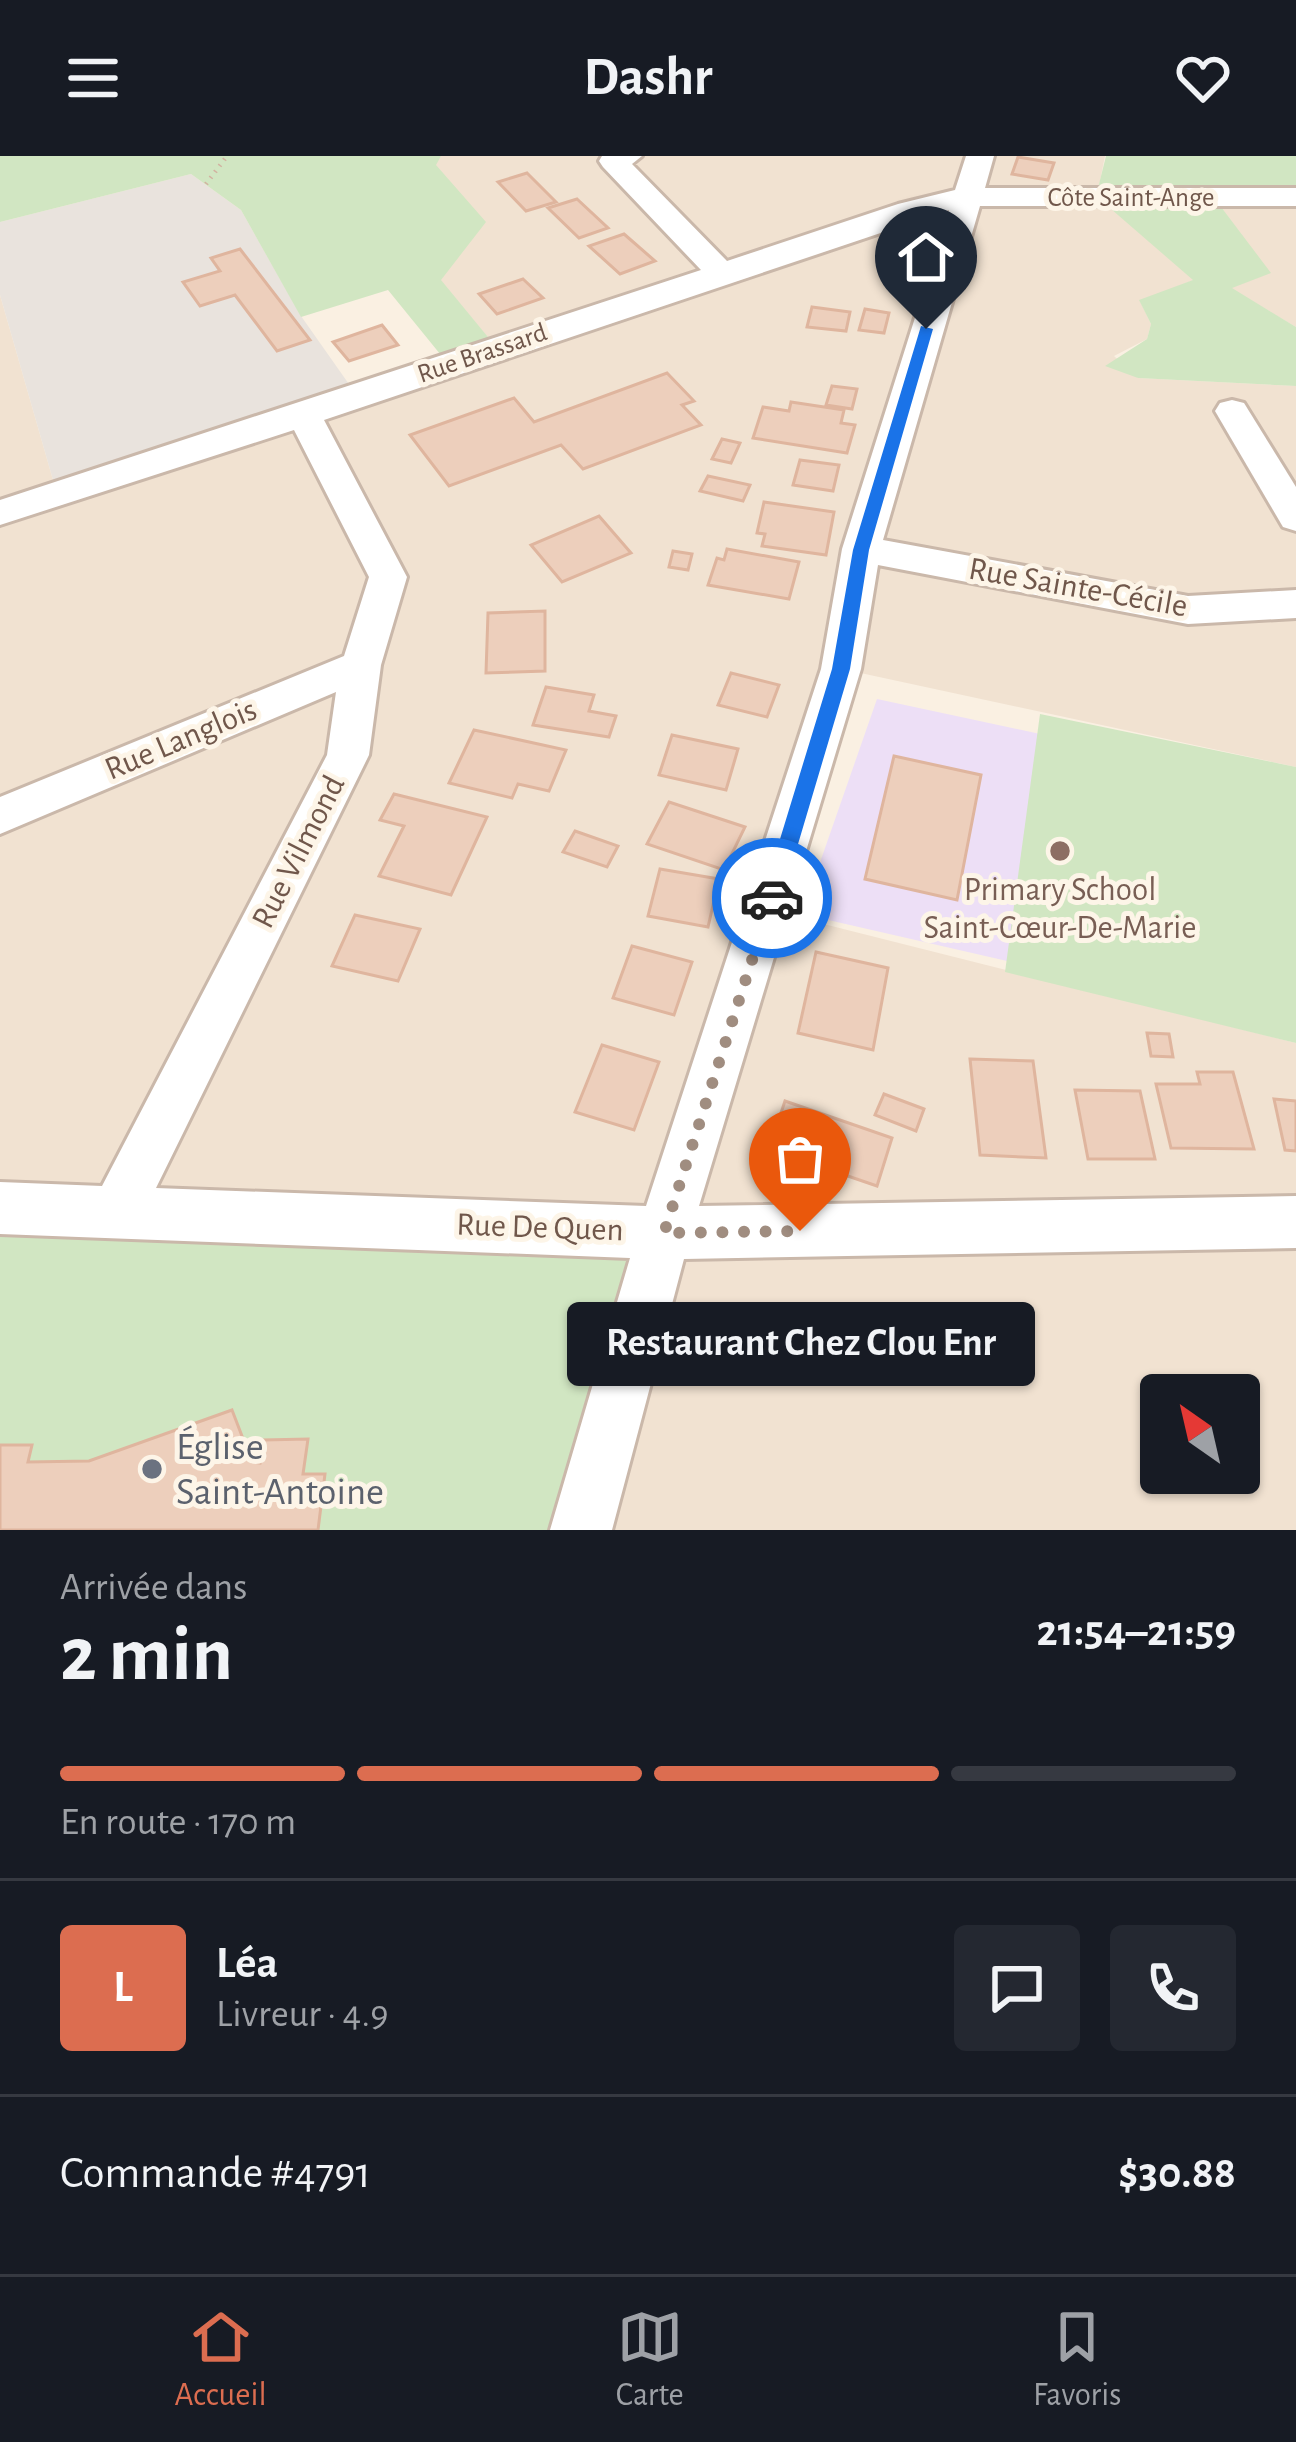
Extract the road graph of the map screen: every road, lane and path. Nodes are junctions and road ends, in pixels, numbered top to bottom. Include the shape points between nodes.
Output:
1 (226, 156) edge
2 (628, 156) edge
3 (972, 176) edge
4 (206, 184) dead end
5 (1296, 197) edge
6 (718, 271) junction
7 (1232, 412) dead end
8 (304, 416) junction
9 (0, 513) edge
10 (1296, 518) edge
11 (861, 550) junction
12 (1296, 604) edge
13 (361, 665) junction
14 (0, 816) edge
15 (0, 1208) edge
16 (118, 1209) junction
17 (1296, 1222) edge
18 (664, 1233) junction
19 (581, 1530) edge

1 - 4 path
2 - 6 street via 613,161
3 - 5 street, Côte Saint-Ange
3 - 6 street, Rue Brassard via 909,209
3 - 11 street
6 - 8 street, Rue Brassard
7 - 10 street
8 - 9 street, Rue Brassard
8 - 13 street, Rue Vilmond via 388,577
11 - 12 street, Rue Sainte-Cécile via 1189,610
11 - 18 street via 841,669
13 - 14 street, Rue Langlois
13 - 16 street, Rue Vilmond via 348,755
15 - 16 street, Rue De Quen
16 - 18 street, Rue De Quen
17 - 18 street, Rue De Quen
18 - 19 street

